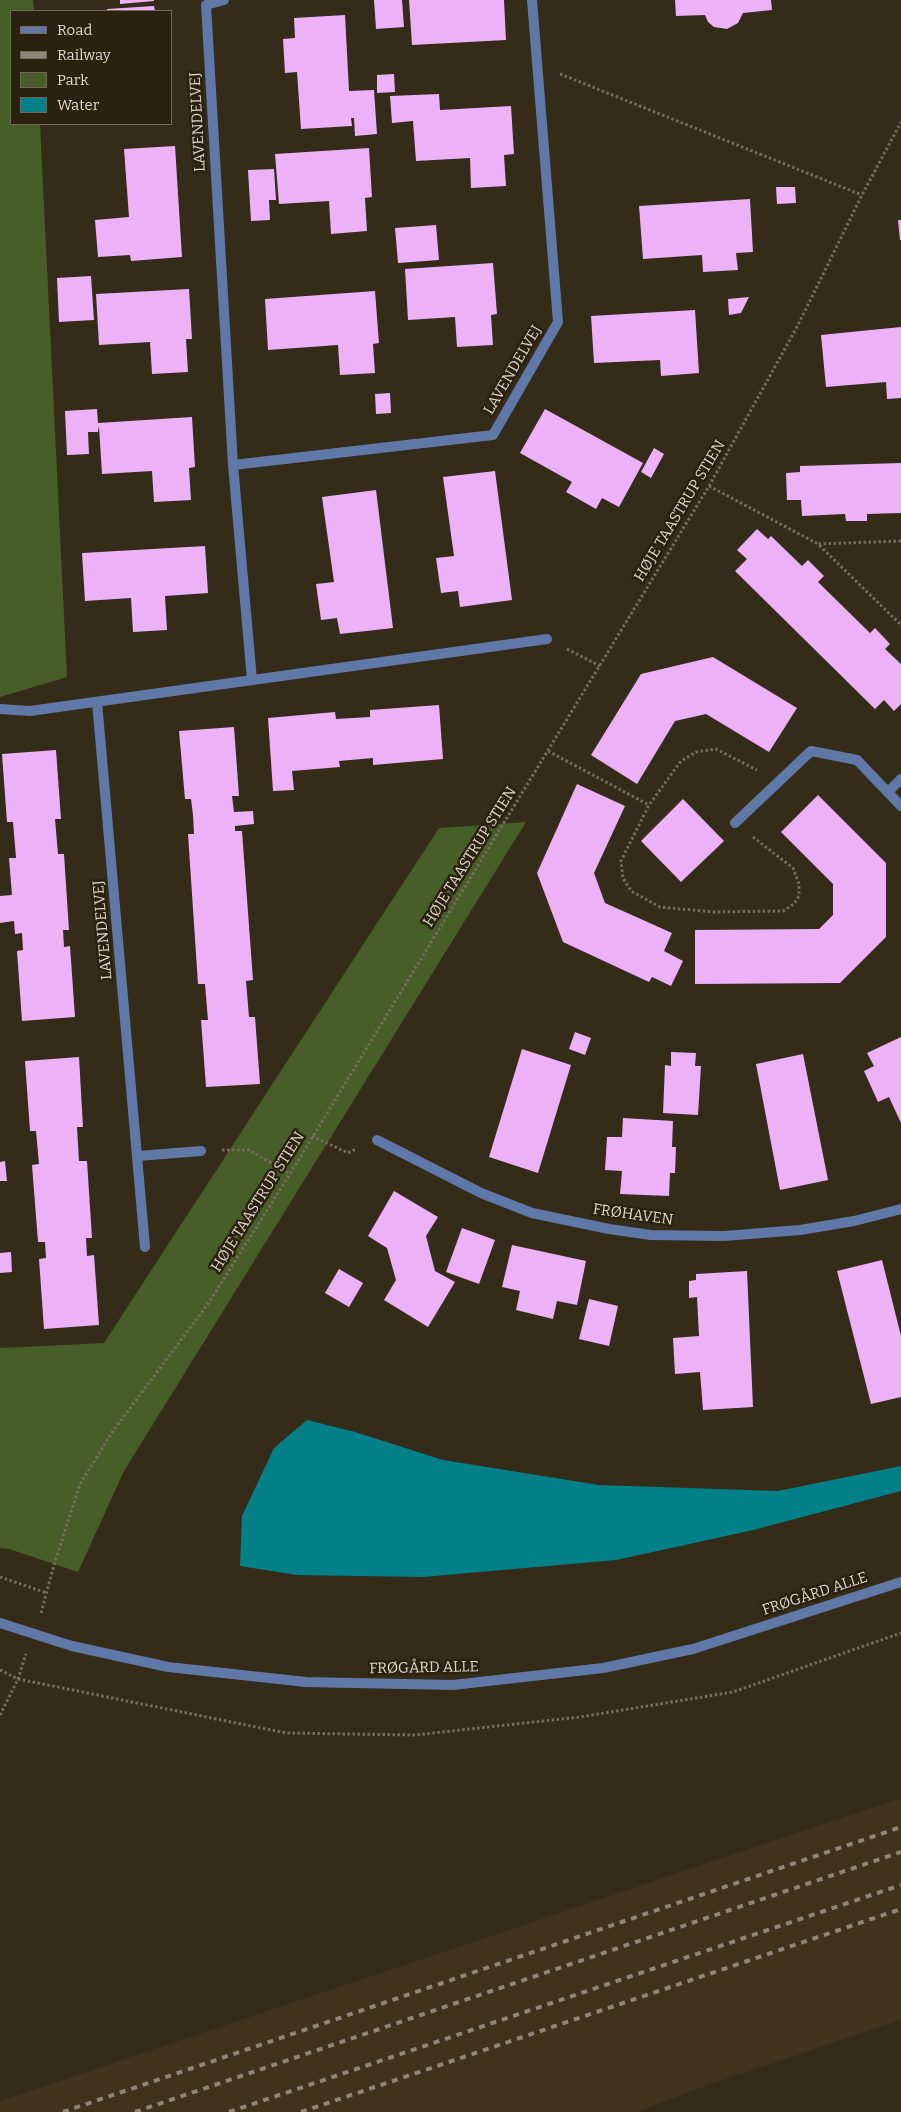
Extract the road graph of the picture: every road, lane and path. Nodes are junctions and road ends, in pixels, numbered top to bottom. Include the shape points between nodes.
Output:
1 (224, 0) edge
2 (532, 0) edge
3 (537, 65) junction
4 (901, 122) edge
5 (862, 195) junction
6 (233, 465) junction
7 (709, 486) junction
8 (901, 541) edge
9 (818, 544) junction
10 (901, 625) edge
11 (547, 639) joint
12 (600, 666) junction
13 (252, 680) junction
14 (98, 702) junction
15 (0, 709) edge
16 (548, 751) junction
17 (901, 779) edge
18 (780, 781) junction
19 (888, 792) junction
20 (648, 805) junction
21 (901, 806) edge
22 (735, 823) joint
23 (312, 1136) junction
24 (377, 1140) joint
25 (201, 1151) joint
26 (138, 1156) junction
27 (290, 1174) junction
28 (901, 1209) edge
29 (145, 1247) dead end
30 (0, 1577) edge
31 (901, 1582) edge
32 (0, 1623) edge
33 (0, 1670) edge
34 (0, 1715) edge

1 - 6 street, LAVENDELVEJ via 206,5
2 - 3 street, LAVENDELVEJ
3 - 5 path
3 - 6 street, LAVENDELVEJ via 558,322 493,435
4 - 5 path, HØJE TAASTRUP STIEN
5 - 7 path, HØJE TAASTRUP STIEN via 798,325
6 - 13 street, LAVENDELVEJ
7 - 9 path
7 - 12 path, HØJE TAASTRUP STIEN
8 - 9 path
9 - 10 path
11 - 12 path
11 - 13 street
12 - 16 path, HØJE TAASTRUP STIEN
13 - 14 street
14 - 15 street via 30,711
14 - 26 street, LAVENDELVEJ
16 - 20 path
16 - 23 path, HØJE TAASTRUP STIEN
17 - 19 street
18 - 19 street via 811,751 856,760
18 - 20 path via 716,749 696,752 681,761
18 - 22 street
19 - 21 street
20 - 22 path via 621,861 623,878 631,891 660,908 713,912 783,911 799,896 799,884 793,868
23 - 24 path via 348,1153
23 - 27 path, HØJE TAASTRUP STIEN
24 - 28 street, FRØHAVEN via 481,1193 532,1212 651,1236 724,1236 800,1230
25 - 26 street
25 - 27 path via 249,1150
26 - 29 street, LAVENDELVEJ
27 - 30 path, HØJE TAASTRUP STIEN via 208,1304 113,1431 80,1484 47,1593
31 - 32 street, FRØGÅRD ALLE via 693,1648 603,1668 454,1686 306,1682 168,1667 72,1646
33 - 34 path via 18,1679

